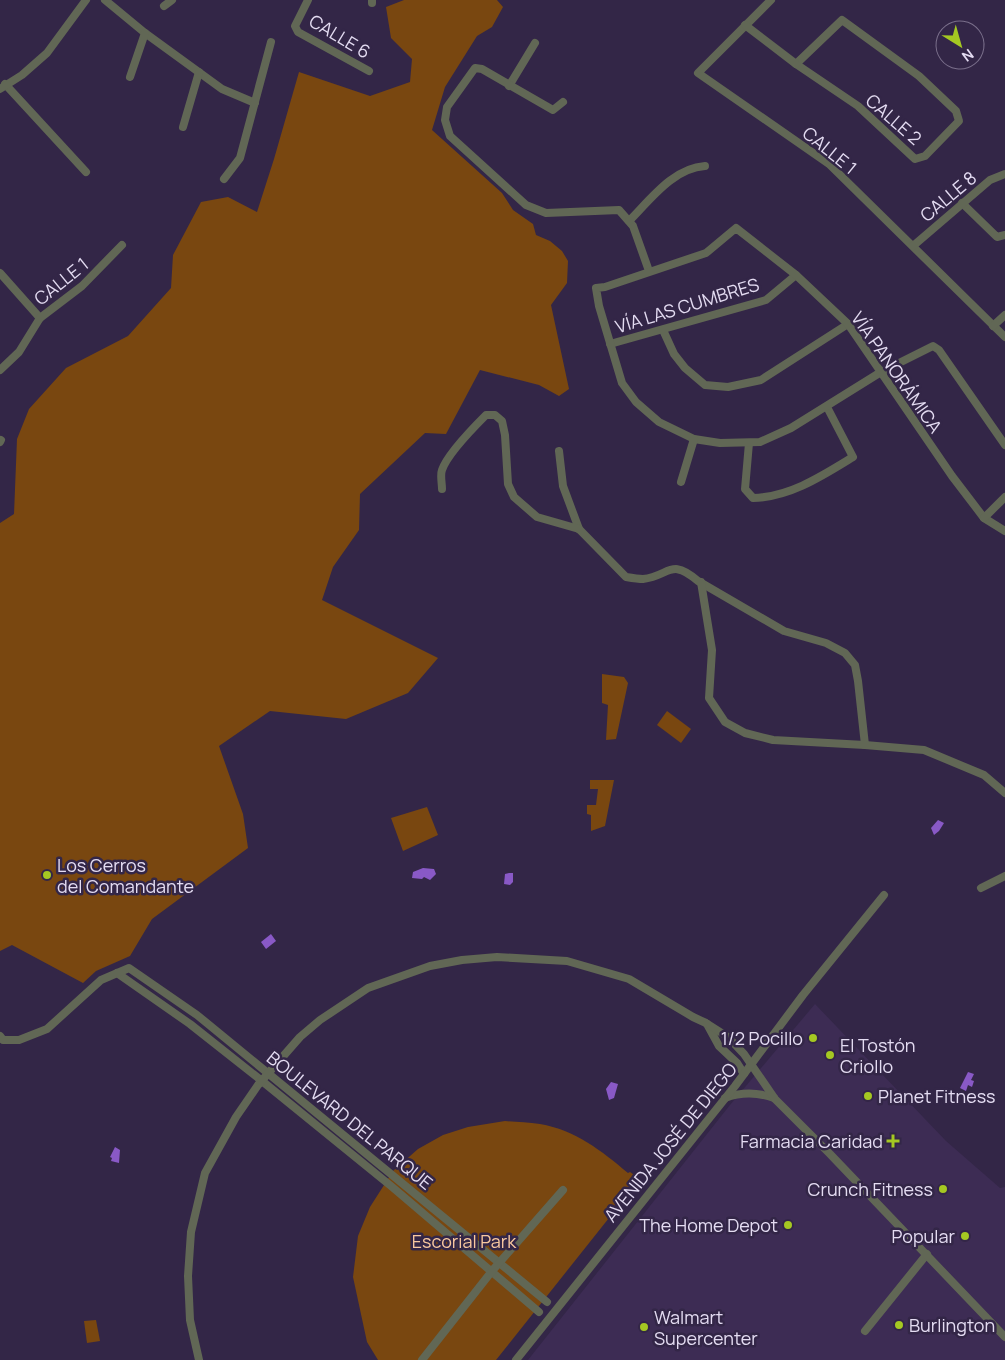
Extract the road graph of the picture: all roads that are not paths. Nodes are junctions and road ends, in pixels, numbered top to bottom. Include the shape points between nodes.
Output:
1 (86, 0) edge
2 (105, 0) edge
3 (172, 0) edge
4 (308, 0) edge
5 (771, 0) edge
6 (164, 6) dead end
7 (745, 25) junction
8 (145, 33) junction
9 (271, 42) dead end
10 (535, 43) dead end
11 (796, 64) junction
12 (369, 71) dead end
13 (199, 72) junction
14 (130, 77) dead end
15 (509, 86) junction
16 (2, 87) edge
17 (563, 102) dead end
18 (255, 103) junction
19 (183, 127) dead end
20 (705, 166) dead end
21 (86, 172) dead end
22 (1005, 174) edge
23 (224, 179) dead end
24 (962, 203) junction
25 (629, 221) junction
26 (1005, 236) edge
27 (122, 246) dead end
28 (913, 246) junction
29 (648, 272) junction
30 (0, 273) edge
31 (796, 276) junction
32 (1005, 315) edge
33 (40, 318) junction
34 (848, 324) junction
35 (993, 326) junction
36 (663, 330) junction
37 (1005, 337) edge
38 (610, 344) junction
39 (0, 370) edge
40 (881, 372) junction
41 (827, 407) junction
42 (694, 440) junction
43 (749, 443) junction
44 (1005, 445) edge
45 (559, 451) dead end
46 (681, 482) dead end
47 (442, 489) dead end
48 (1005, 497) edge
49 (984, 518) junction
50 (579, 529) junction
51 (1005, 531) edge
52 (700, 582) junction
53 (865, 745) junction
54 (1005, 793) edge
55 (1005, 876) edge
56 (981, 888) dead end
57 (884, 895) dead end
58 (117, 973) junction
59 (706, 1022) junction
60 (0, 1036) edge
61 (750, 1065) junction
62 (268, 1073) junction
63 (744, 1074) junction
64 (262, 1081) junction
65 (725, 1098) junction
66 (775, 1099) junction
67 (562, 1190) dead end
68 (926, 1254) junction
69 (500, 1263) junction
70 (492, 1271) junction
71 (547, 1302) dead end
72 (539, 1312) dead end
73 (865, 1331) dead end
74 (1005, 1337) edge
75 (199, 1360) edge
76 (422, 1360) edge
77 (516, 1360) edge

1 - 16 street via 47,53
2 - 8 street
3 - 6 street
4 - 12 street, CALLE 6 via 295,26 298,32
5 - 7 street, CALLE 1
7 - 11 street, CALLE 2
7 - 28 street, CALLE 1 via 698,73 829,164
8 - 13 street
8 - 14 street
9 - 18 street
10 - 15 street
11 - 11 street, CALLE 2 via 858,106 916,159 925,156 958,121 956,111 919,76 842,20
13 - 18 street via 222,89
13 - 19 street
15 - 17 street via 553,110
15 - 25 street via 475,68 447,107 445,120 450,136 526,205 546,213 619,210
16 - 21 street
18 - 23 street via 241,155
20 - 25 street via 695,166 674,176
22 - 24 street, CALLE 8 via 990,180
24 - 26 street via 997,237
24 - 28 street, CALLE 8
25 - 29 street
27 - 33 street, CALLE 1 via 82,286
28 - 35 street, CALLE 1
29 - 31 street, VÍA PANORÁMICA via 706,253 736,228
29 - 38 street via 596,288
30 - 33 street, CALLE 1
31 - 34 street, VÍA PANORÁMICA
31 - 36 street, VÍA LAS CUMBRES via 766,300
32 - 35 street
33 - 39 street via 19,352
34 - 36 street via 762,380 728,387 705,385 685,368 674,354
34 - 40 street, VÍA PANORÁMICA
35 - 37 street, CALLE 1
36 - 38 street, VÍA LAS CUMBRES
38 - 42 street via 622,383 636,402 659,422
40 - 41 street
40 - 44 street via 933,346
40 - 49 street, VÍA PANORÁMICA
41 - 43 street via 791,428 760,442
41 - 43 street via 853,457 810,483 779,494 753,498 745,488
42 - 43 street
42 - 46 street
45 - 50 street via 563,486
47 - 50 street via 441,470 452,454 478,422 486,415 495,414 502,421 508,484 514,497 537,517
48 - 49 street
49 - 51 street, VÍA PANORÁMICA
50 - 52 street via 626,577 643,579 675,568
52 - 53 street via 784,631 826,643 845,653 854,665 858,681
52 - 53 street via 712,650 709,698 725,722 745,733 773,740
53 - 54 street via 924,750 984,775
55 - 56 street
57 - 61 street, AVENIDA JOSÉ DE DIEGO
58 - 60 street via 101,980 47,1029 19,1040 3,1040
58 - 62 street, BOULEVARD DEL PARQUE via 128,968 197,1015
58 - 64 street, BOULEVARD DEL PARQUE via 190,1024
59 - 61 street via 728,1037
59 - 62 street via 693,1018 628,979 567,961 497,957 462,960 430,966 368,988 300,1037
59 - 63 street via 719,1046
61 - 63 street, AVENIDA JOSÉ DE DIEGO
61 - 66 street
62 - 64 street
62 - 69 street, BOULEVARD DEL PARQUE
63 - 65 street, AVENIDA JOSÉ DE DIEGO
64 - 70 street, BOULEVARD DEL PARQUE
64 - 75 street via 236,1117 208,1167 191,1232 190,1320
65 - 66 street via 748,1093
65 - 77 street, AVENIDA JOSÉ DE DIEGO
66 - 68 street
67 - 69 street
68 - 73 street
68 - 74 street
69 - 70 street
69 - 71 street, BOULEVARD DEL PARQUE
70 - 72 street, BOULEVARD DEL PARQUE
70 - 76 street

